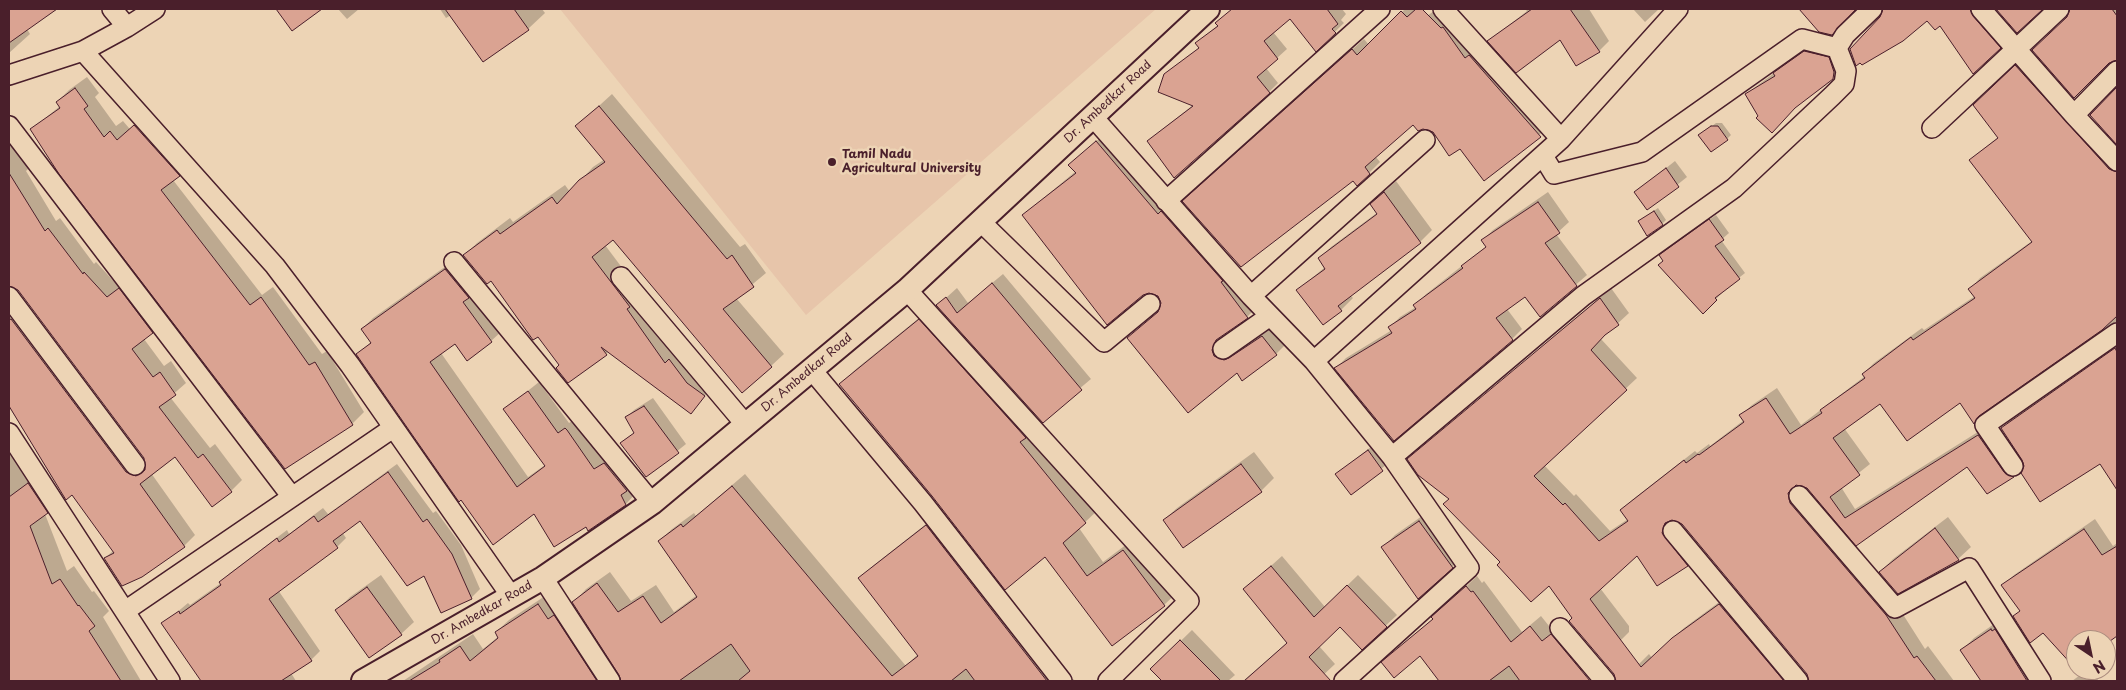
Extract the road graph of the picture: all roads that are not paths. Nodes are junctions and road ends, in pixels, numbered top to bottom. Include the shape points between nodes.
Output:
1 (112, 9) edge
2 (155, 9) edge
3 (1208, 9) edge
4 (1380, 9) edge
5 (1443, 9) edge
6 (1678, 9) edge
7 (1872, 9) edge
8 (1982, 9) edge
9 (2059, 9) edge
10 (126, 27) junction
11 (1837, 48) junction
12 (2017, 50) junction
13 (83, 51) junction
14 (2117, 71) edge
15 (9, 76) edge
16 (2074, 115) junction
17 (1093, 116) junction
18 (9, 126) edge
19 (1932, 128) dead end
20 (1561, 139) junction
21 (1425, 140) dead end
22 (1543, 156) junction
23 (2117, 161) edge
24 (1166, 201) junction
25 (980, 221) junction
26 (454, 262) dead end
27 (621, 277) dead end
28 (907, 290) junction
29 (1251, 296) junction
30 (9, 297) edge
31 (1150, 304) dead end
32 (1270, 316) junction
33 (2117, 333) edge
34 (1223, 349) dead end
35 (1314, 361) junction
36 (811, 370) junction
37 (746, 426) junction
38 (393, 428) junction
39 (9, 433) edge
40 (1392, 457) junction
41 (135, 465) dead end
42 (2012, 466) dead end
43 (1799, 496) dead end
44 (292, 497) junction
45 (652, 503) junction
46 (1673, 531) dead end
47 (543, 578) junction
48 (511, 596) junction
49 (125, 612) junction
50 (1560, 628) dead end
51 (372, 679) edge
52 (1602, 680) edge
53 (170, 681) edge
54 (610, 681) edge
55 (1062, 681) edge
56 (1108, 681) edge
57 (1344, 681) edge
58 (1798, 681) edge
59 (2041, 681) edge

1 - 10 street
2 - 10 street
3 - 17 street, Dr. Ambedkar Road
4 - 24 street
5 - 20 street
6 - 20 street
7 - 11 street via 1845,35
8 - 12 street
9 - 12 street
10 - 13 street
11 - 22 street via 1802,39 1642,152 1554,174
11 - 40 street via 1846,71 1844,84 1734,188 1583,296
12 - 16 street
12 - 19 street
13 - 15 street
13 - 38 street via 275,266 350,364
14 - 16 street
16 - 23 street
17 - 24 street
17 - 25 street, Dr. Ambedkar Road
18 - 44 street
20 - 22 street
21 - 29 street
22 - 35 street
24 - 29 street
25 - 28 street, Dr. Ambedkar Road
25 - 31 street via 1104,342
26 - 45 street
27 - 37 street
28 - 36 street, Dr. Ambedkar Road
28 - 56 street via 1189,601
29 - 32 street
30 - 41 street
32 - 34 street
32 - 35 street
33 - 42 street via 1985,425
35 - 40 street
36 - 37 street, Dr. Ambedkar Road
36 - 55 street via 923,504
37 - 45 street, Dr. Ambedkar Road
38 - 44 street
38 - 48 street
39 - 49 street
40 - 57 street via 1469,568
43 - 59 street via 1895,608 1969,568
44 - 49 street
45 - 47 street, Dr. Ambedkar Road
46 - 58 street
47 - 48 street, Dr. Ambedkar Road
47 - 54 street
48 - 51 street, Dr. Ambedkar Road
49 - 53 street
50 - 52 street

